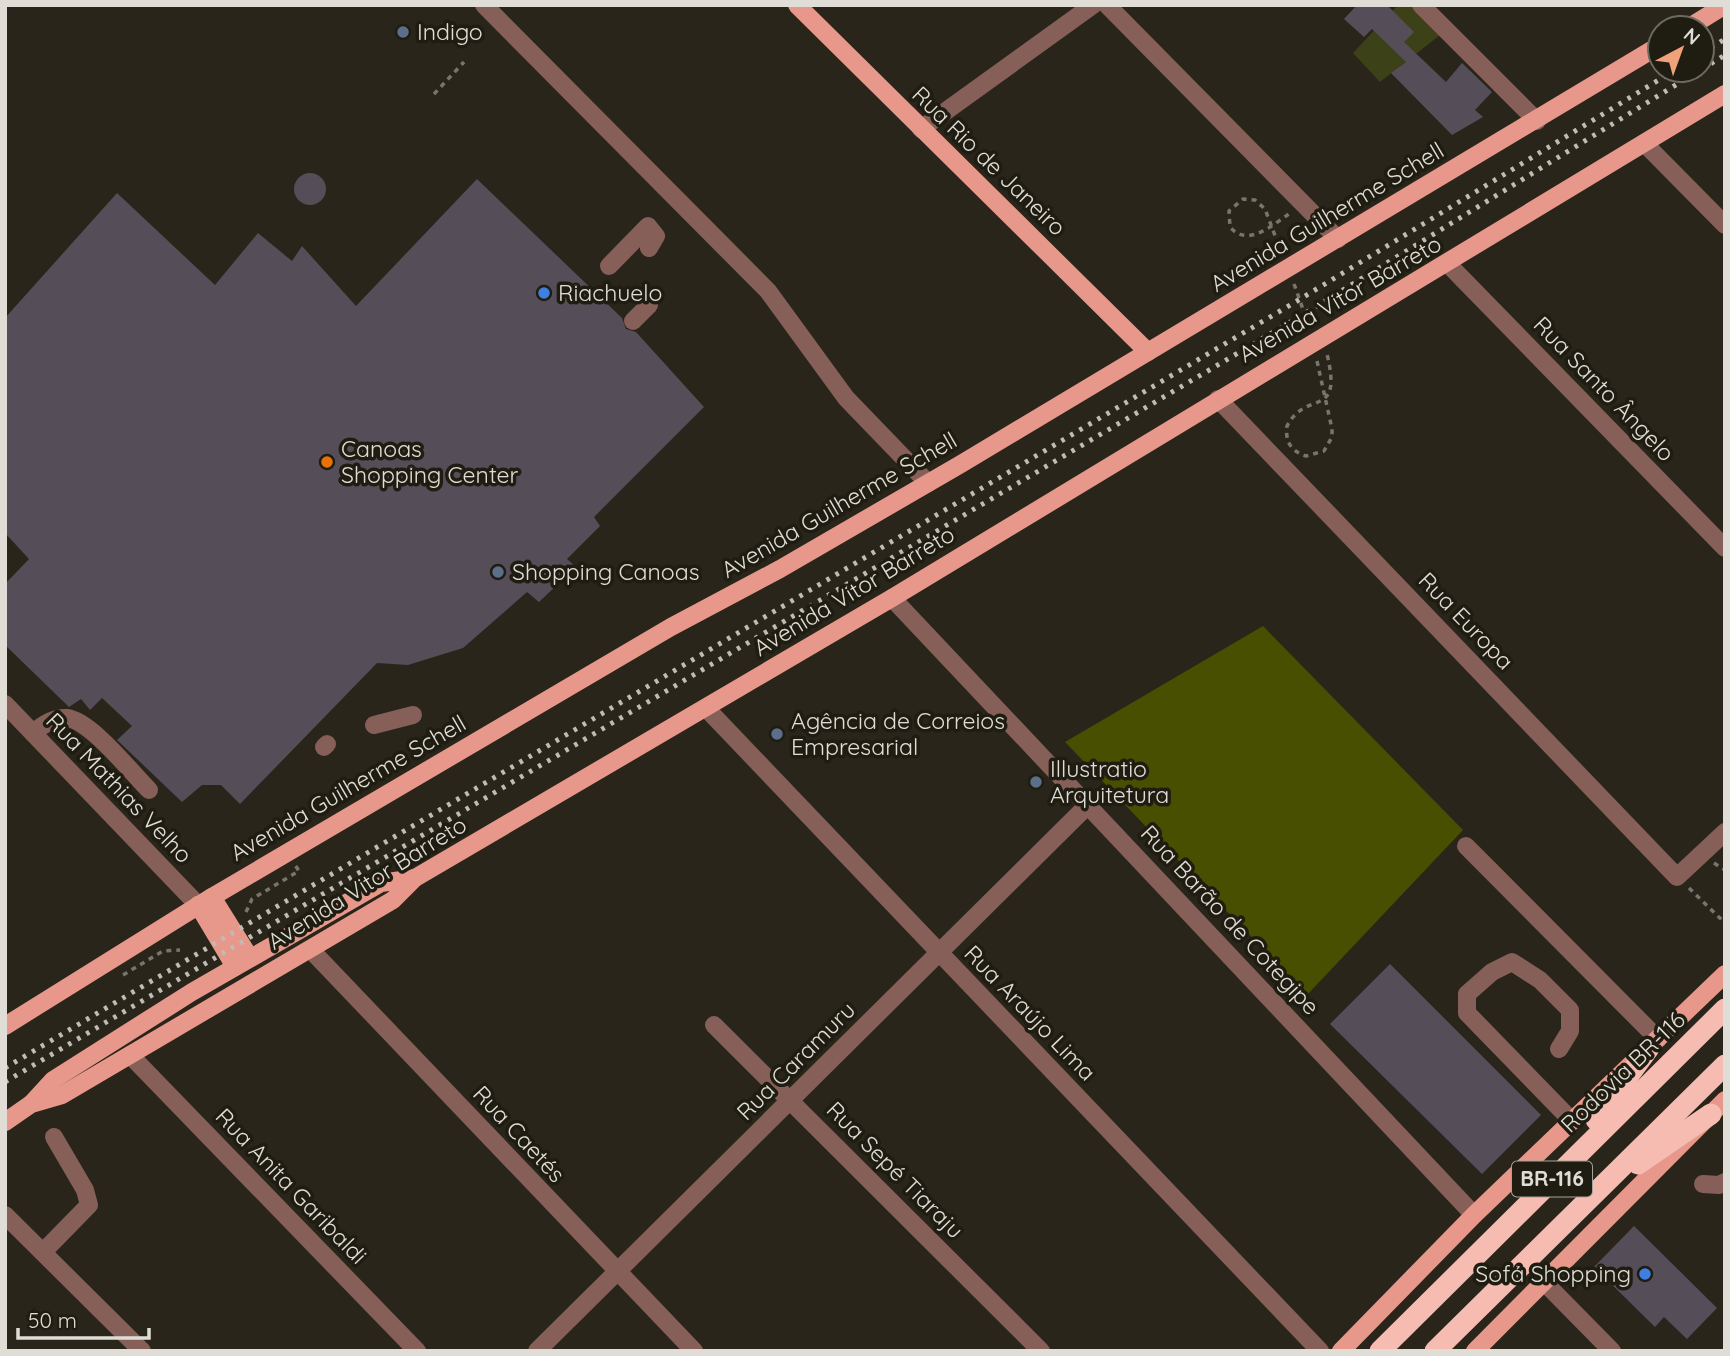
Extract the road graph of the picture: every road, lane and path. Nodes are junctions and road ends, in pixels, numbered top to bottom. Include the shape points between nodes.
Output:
1 (484, 5) edge
2 (797, 5) edge
3 (1093, 5) edge
4 (1107, 5) edge
5 (1421, 5) edge
6 (1646, 54) edge
7 (464, 62) dead end
8 (434, 94) dead end
9 (1725, 94) edge
10 (1537, 121) junction
11 (921, 129) junction
12 (1644, 144) junction
13 (1303, 206) junction
14 (1725, 225) edge
15 (1338, 239) junction
16 (649, 248) dead end
17 (1283, 256) dead end
18 (1448, 264) junction
19 (609, 266) dead end
20 (1292, 279) dead end
21 (649, 305) dead end
22 (633, 321) dead end
23 (1316, 338) junction
24 (1149, 352) junction
25 (1218, 399) junction
26 (928, 483) junction
27 (1725, 548) edge
28 (892, 598) junction
29 (5, 704) edge
30 (706, 708) junction
31 (414, 715) dead end
32 (374, 725) dead end
33 (33, 733) junction
34 (149, 790) dead end
35 (1088, 805) junction
36 (1725, 832) edge
37 (1466, 846) dead end
38 (1677, 877) junction
39 (415, 878) junction
40 (205, 901) junction
41 (1725, 923) edge
42 (311, 950) junction
43 (939, 954) junction
44 (243, 962) junction
45 (1725, 974) edge
46 (1725, 1009) edge
47 (714, 1025) dead end
48 (5, 1026) edge
49 (1653, 1044) junction
50 (1559, 1049) dead end
51 (130, 1055) junction
52 (1725, 1065) edge
53 (790, 1101) junction
54 (31, 1104) junction
55 (1720, 1110) edge
56 (1572, 1121) junction
57 (5, 1122) edge
58 (54, 1137) dead end
59 (1560, 1170) junction
60 (1725, 1182) edge
61 (1703, 1184) dead end
62 (1591, 1197) junction
63 (5, 1214) edge
64 (1474, 1214) junction
65 (44, 1252) junction
66 (617, 1272) junction
67 (1545, 1283) junction
68 (142, 1351) edge
69 (417, 1351) edge
70 (537, 1351) edge
71 (694, 1351) edge
72 (1041, 1351) edge
73 (1320, 1351) edge
74 (1341, 1351) edge
75 (1380, 1351) edge
76 (1436, 1351) edge
77 (1475, 1351) edge
78 (1612, 1351) edge

1 - 26 street via 768,291 846,398
2 - 11 main road, Rua Rio de Janeiro
3 - 11 street
4 - 13 street
5 - 10 street
6 - 10 main road, Avenida Guilherme Schell
7 - 8 path
9 - 12 main road, Avenida Vitor Barreto
10 - 15 main road, Avenida Guilherme Schell
11 - 24 main road, Rua Rio de Janeiro
12 - 14 street
12 - 18 main road, Avenida Vitor Barreto
13 - 15 street
13 - 17 path via 1265,229 1247,237 1235,232 1228,218 1232,205 1249,198 1261,204
15 - 24 main road, Avenida Guilherme Schell
16 - 19 street via 656,236 648,226
18 - 23 main road, Avenida Vitor Barreto
18 - 27 street, Rua Santo Ângelo
20 - 23 path
21 - 22 street
23 - 23 path via 1334,380 1331,392 1319,403 1297,413 1287,426 1292,449 1306,456 1324,451 1332,438
23 - 25 main road, Avenida Vitor Barreto
24 - 26 main road, Avenida Guilherme Schell
25 - 28 main road, Avenida Vitor Barreto
25 - 38 street, Rua Europa
26 - 40 main road, Avenida Guilherme Schell via 671,627
28 - 30 main road, Avenida Vitor Barreto
28 - 35 street, Rua Barão de Cotegipe
29 - 33 street, Rua Mathias Velho
30 - 39 main road, Avenida Vitor Barreto
30 - 43 street, Rua Araújo Lima
31 - 32 street
33 - 34 street via 44,723 66,718 85,724
33 - 40 street, Rua Mathias Velho
35 - 43 street, Rua Caramuru
35 - 64 street, Rua Barão de Cotegipe
36 - 38 street
37 - 49 street
38 - 41 path
39 - 42 main road, Avenida Vitor Barreto via 393,900
39 - 44 main road via 381,883
40 - 44 main road
40 - 48 main road, Avenida Guilherme Schell
42 - 51 main road, Avenida Vitor Barreto
42 - 66 street, Rua Caetés
43 - 53 street, Rua Caramuru
43 - 73 street, Rua Araújo Lima
44 - 54 main road via 52,1080
45 - 49 main road
46 - 59 highway, Rodovia BR-116 / BR-116
47 - 53 street, Rua Sepé Tiaraju
49 - 56 main road
49 - 59 highway, BR-116
50 - 56 street via 1570,1031 1570,1010 1540,980 1512,962 1467,994 1467,1013
51 - 54 main road, Avenida Vitor Barreto via 62,1095
51 - 69 street, Rua Anita Garibaldi
52 - 62 highway, BR-116
53 - 66 street, Rua Caramuru
53 - 72 street, Rua Sepé Tiaraju
54 - 57 main road, Avenida Vitor Barreto
55 - 62 highway, BR-116
55 - 67 main road
56 - 64 main road
58 - 65 street via 89,1205
59 - 75 highway, Rodovia BR-116 / BR-116
60 - 61 street
62 - 76 highway, BR-116
63 - 65 street
64 - 74 main road
65 - 68 street
66 - 70 street, Rua Caramuru
66 - 71 street, Rua Caetés
67 - 77 main road
67 - 78 street

